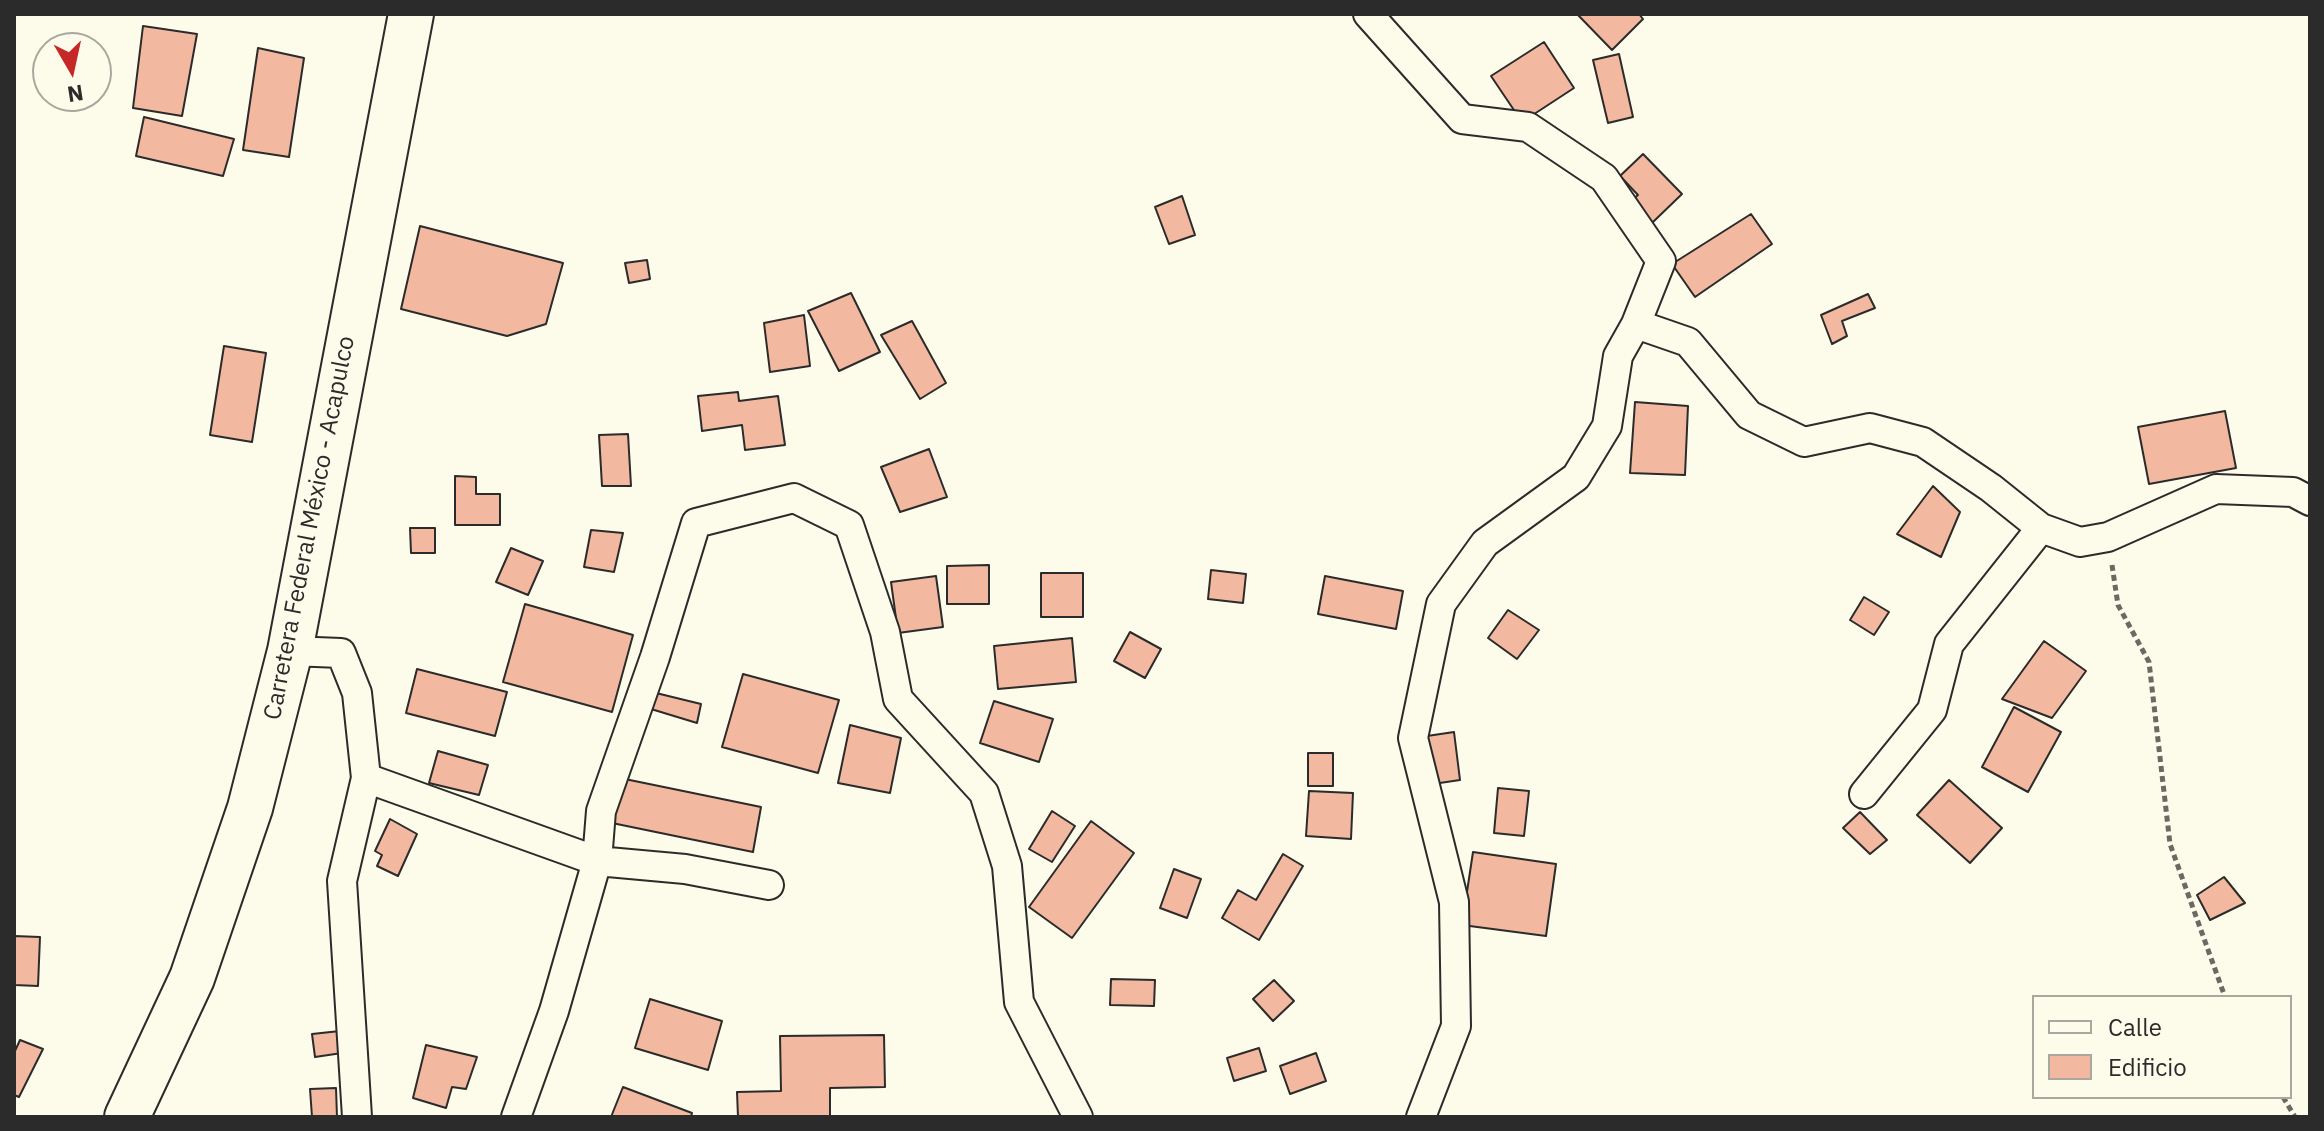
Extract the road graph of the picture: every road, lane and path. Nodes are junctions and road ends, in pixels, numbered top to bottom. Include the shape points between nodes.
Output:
1 (411, 14) edge
2 (1368, 14) edge
3 (1636, 324) junction
4 (2310, 501) edge
5 (2041, 528) junction
6 (2108, 537) junction
7 (290, 651) junction
8 (366, 778) junction
9 (1864, 794) dead end
10 (597, 861) junction
11 (769, 885) dead end
12 (2224, 995) edge
13 (2284, 1099) edge
14 (127, 1117) edge
15 (357, 1117) edge
16 (516, 1117) edge
17 (1078, 1117) edge
18 (1421, 1117) edge
19 (2295, 1117) edge

1 - 7 main road, Carretera Federal México - Acapulco
2 - 3 street via 1462,119 1528,127 1604,178 1661,261
3 - 5 street via 1688,342 1749,415 1804,442 1870,428 1923,442
3 - 18 street via 1618,356 1607,426 1576,477 1485,543 1441,604 1413,738 1454,902 1456,1026
4 - 6 street via 2293,492 2216,489
5 - 6 street via 2080,542
5 - 9 street via 1949,644 1932,710
6 - 12 path via 2118,605 2149,662 2170,844
7 - 8 street via 341,653 357,693
7 - 14 main road, Carretera Federal México - Acapulco via 250,808 192,978
8 - 10 street
8 - 15 street via 342,881
10 - 11 street via 685,869
10 - 16 street via 554,1011
10 - 17 street via 601,811 696,523 794,498 849,525 885,632 898,699 984,793 1007,866 1019,1002
13 - 19 path

